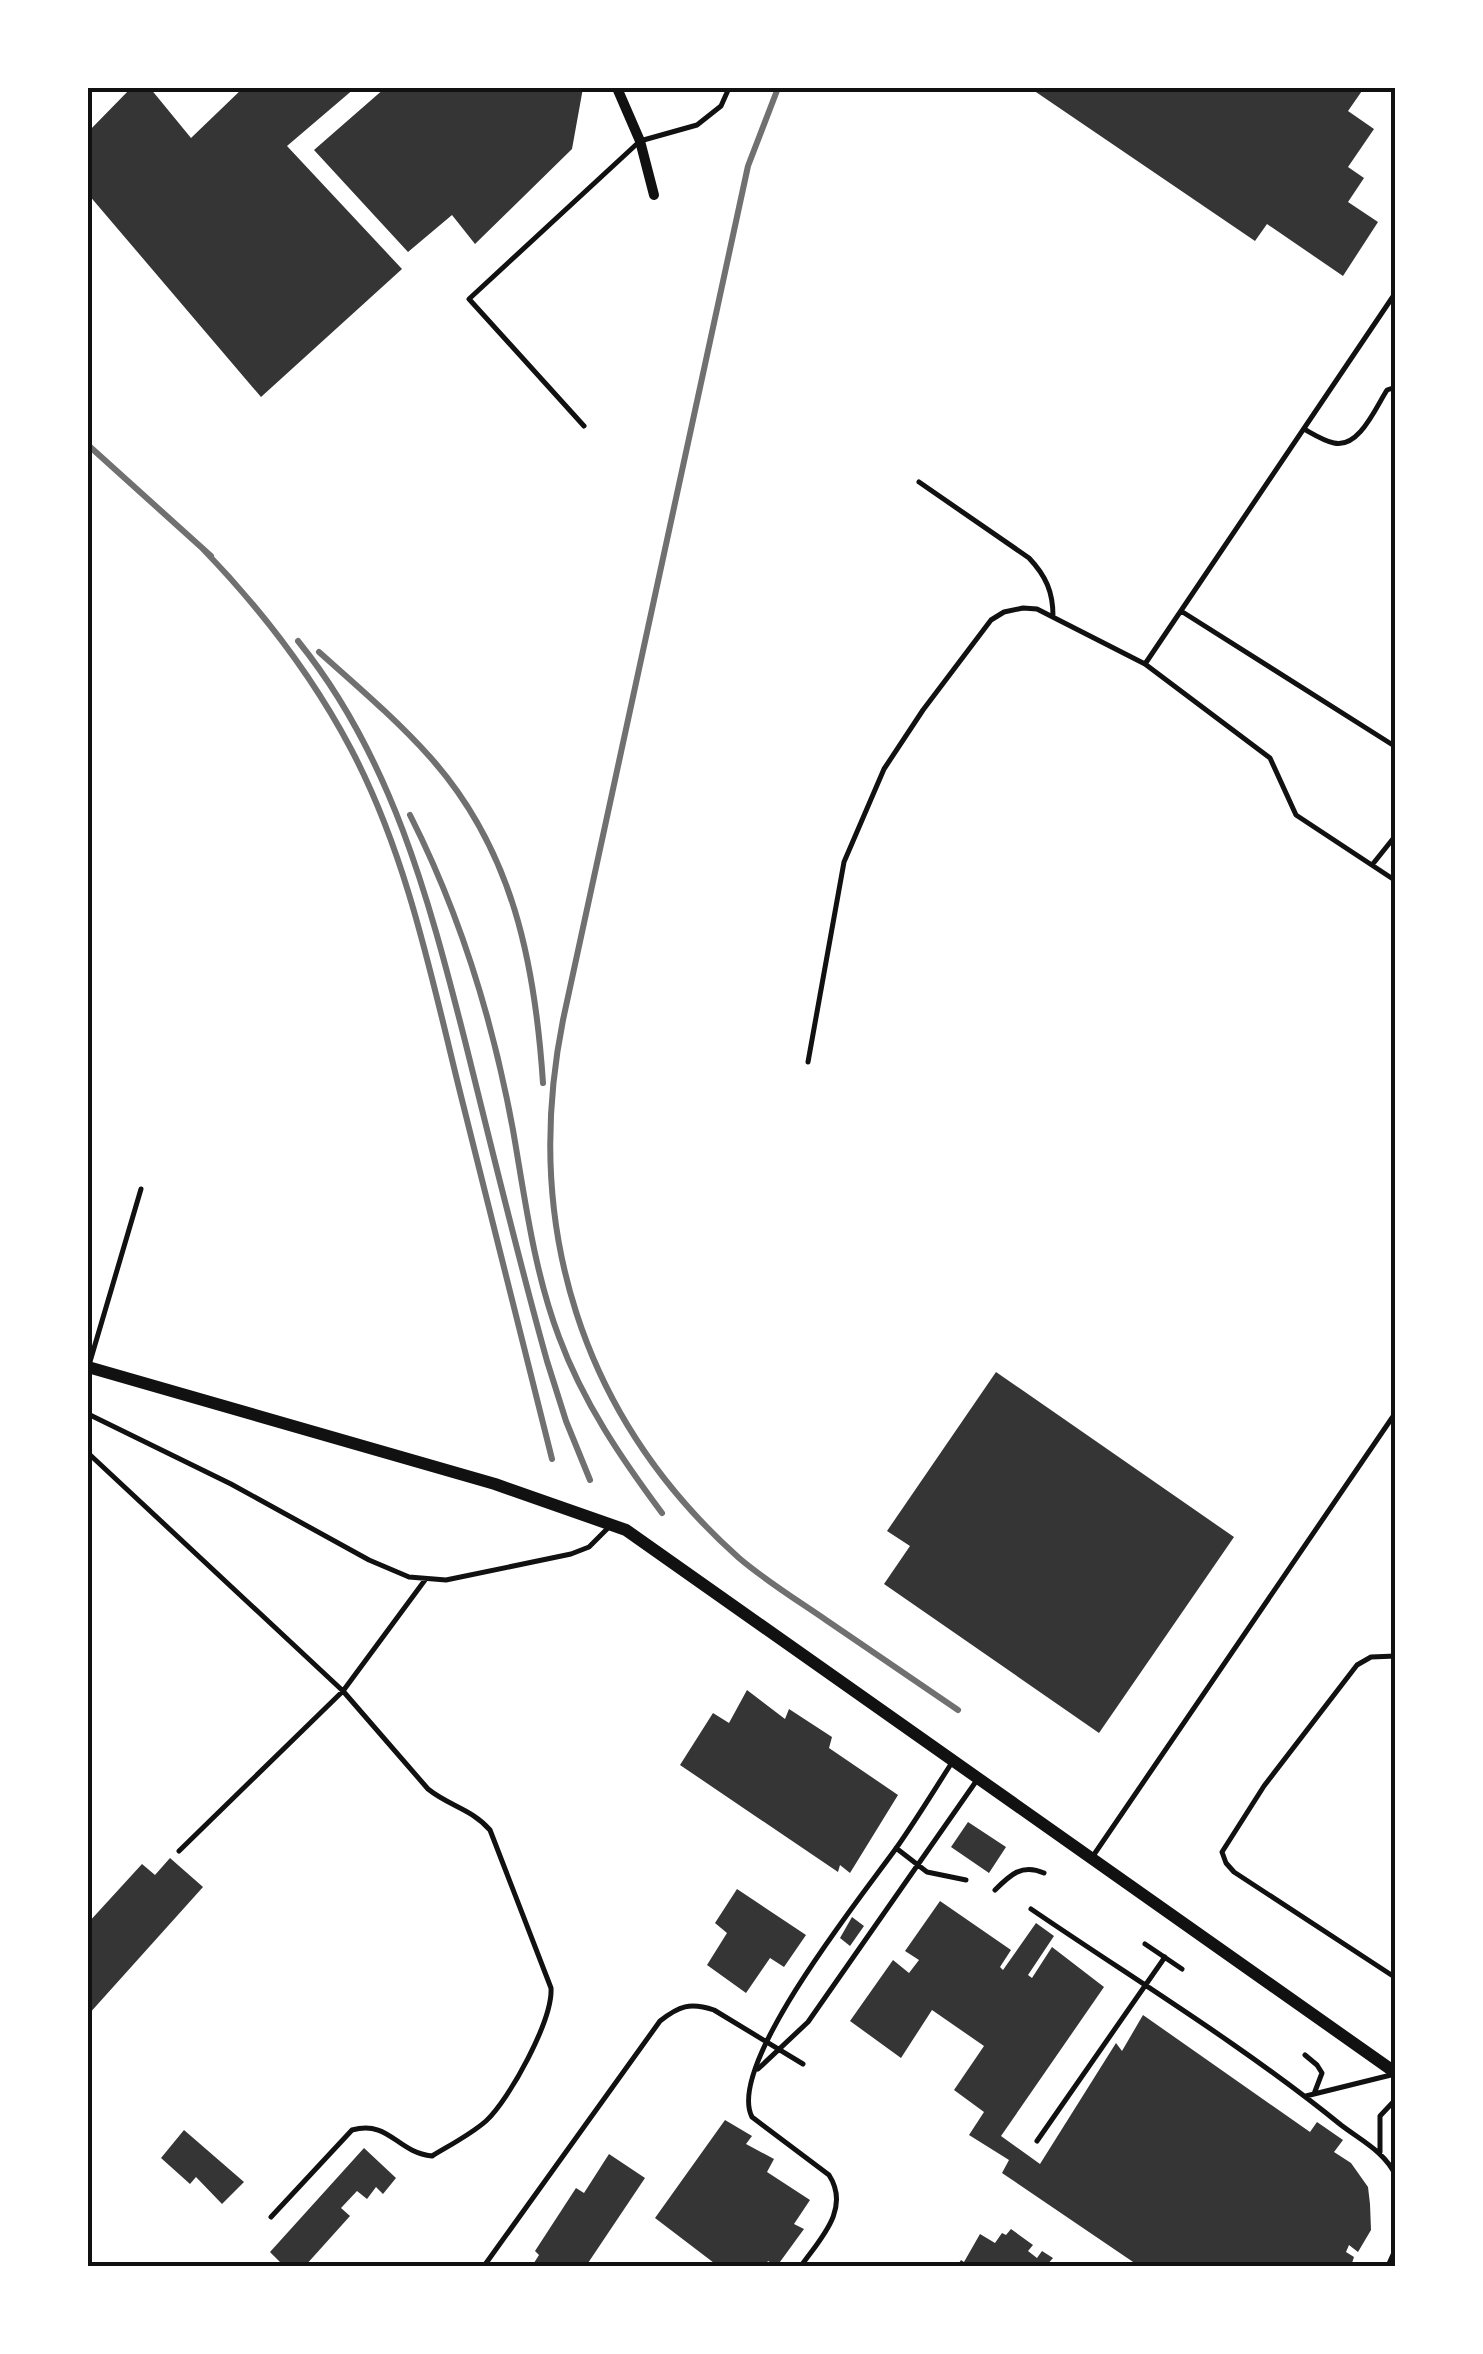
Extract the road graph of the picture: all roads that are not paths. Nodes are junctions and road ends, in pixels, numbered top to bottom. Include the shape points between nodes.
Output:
1 (616, 88) edge
2 (729, 88) edge
3 (640, 141) junction
4 (654, 194) dead end
5 (1396, 292) edge
6 (1396, 387) edge
7 (584, 426) dead end
8 (1304, 429) junction
9 (919, 482) dead end
10 (1181, 611) junction
11 (1054, 616) junction
12 (1145, 664) junction
13 (1396, 747) edge
14 (1396, 835) edge
15 (1372, 865) junction
16 (1396, 881) edge
17 (808, 1062) dead end
18 (141, 1189) dead end
19 (88, 1368) edge
20 (1396, 1412) edge
21 (88, 1414) edge
22 (88, 1453) edge
23 (612, 1524) junction
24 (425, 1580) junction
25 (1396, 1656) edge
26 (343, 1691) junction
27 (953, 1762) junction
28 (978, 1779) junction
29 (896, 1848) junction
30 (179, 1851) dead end
31 (1091, 1859) junction
32 (917, 1865) junction
33 (1044, 1873) dead end
34 (966, 1880) dead end
35 (995, 1890) dead end
36 (1032, 1910) dead end
37 (1145, 1944) dead end
38 (1165, 1957) junction
39 (1182, 1970) dead end
40 (1396, 1978) edge
41 (1145, 1987) junction
42 (768, 2042) junction
43 (781, 2048) junction
44 (1304, 2055) dead end
45 (803, 2064) dead end
46 (756, 2071) junction
47 (1396, 2073) edge
48 (1314, 2094) junction
49 (1306, 2096) junction
50 (1396, 2099) edge
51 (1037, 2140) dead end
52 (1380, 2152) junction
53 (1396, 2176) edge
54 (270, 2217) dead end
55 (1396, 2248) edge
56 (484, 2266) edge
57 (801, 2266) edge
58 (1388, 2266) edge

1 - 3 street
2 - 3 lane via 721,106 697,125
3 - 4 street
3 - 7 lane via 469,299
5 - 8 lane
6 - 8 lane via 1347,443
8 - 10 lane
9 - 11 lane via 1029,558 1044,575
10 - 12 lane
10 - 13 lane
11 - 12 lane
11 - 17 lane via 1023,608 991,620 884,768 844,862
12 - 15 lane via 1270,758 1296,815
14 - 15 lane
15 - 16 lane
18 - 19 lane
19 - 23 street
20 - 31 lane
21 - 24 lane via 389,1570
22 - 26 lane
23 - 24 lane via 590,1547 571,1554
23 - 27 street
24 - 26 lane
25 - 40 lane via 1357,1665 1222,1852 1234,1872
26 - 30 lane
26 - 54 lane via 428,1790 478,1816 490,1830 545,1965 552,2001 546,2024 498,2108 475,2130 432,2156 407,2150 380,2128 352,2130
27 - 28 street
27 - 29 lane
28 - 31 street
28 - 32 lane
29 - 32 lane
29 - 42 lane via 808,1970
31 - 47 street
32 - 34 lane
32 - 43 lane via 808,2022
33 - 35 lane via 1017,1871
36 - 41 lane
37 - 38 lane
38 - 39 lane
38 - 41 lane
41 - 49 lane
41 - 51 lane
42 - 43 lane
42 - 46 lane
42 - 56 lane via 698,2004 670,2013
43 - 45 lane
43 - 46 lane
44 - 48 lane via 1322,2073
46 - 57 lane via 747,2100 752,2117 836,2186 834,2220
47 - 48 lane
48 - 49 lane
49 - 52 lane
50 - 52 lane via 1380,2116
52 - 53 lane
55 - 58 lane

